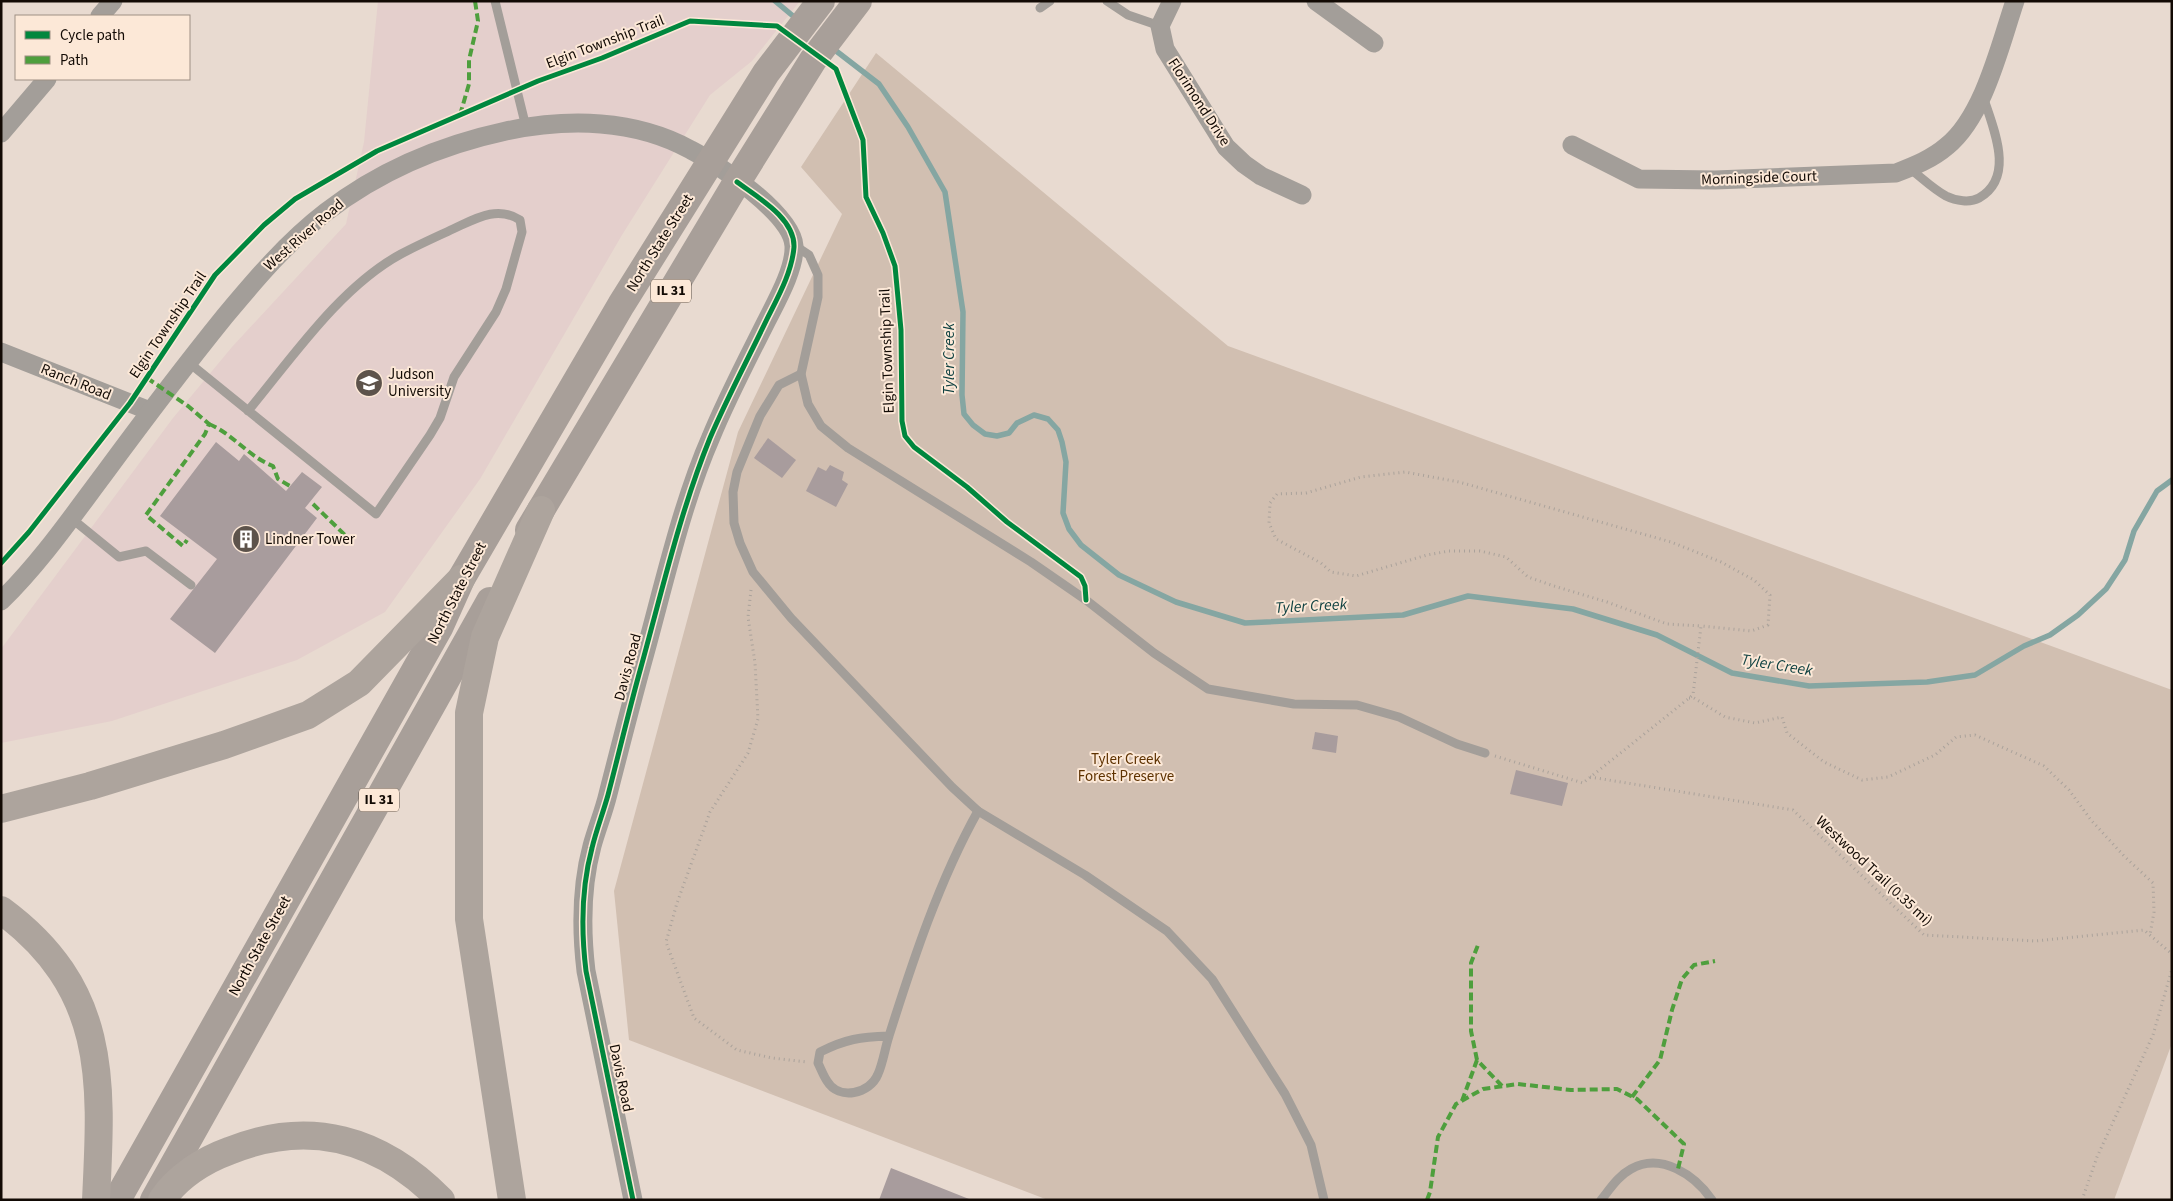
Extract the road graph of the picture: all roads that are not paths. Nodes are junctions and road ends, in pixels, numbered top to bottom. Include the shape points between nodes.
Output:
1 (113, 1) edge
2 (495, 1) edge
3 (858, 1) edge
4 (1050, 1) edge
5 (1107, 1) edge
6 (1172, 1) edge
7 (1316, 1) edge
8 (2016, 1) edge
9 (1040, 8) dead end
10 (814, 10) edge
11 (101, 15) edge
12 (1160, 26) junction
13 (1374, 43) dead end
14 (46, 80) edge
15 (1982, 94) junction
16 (526, 127) junction
17 (1, 133) edge
18 (1572, 145) dead end
19 (712, 161) junction
20 (1909, 168) junction
21 (737, 182) junction
22 (1302, 195) dead end
23 (794, 245) junction
24 (1, 352) edge
25 (188, 362) junction
26 (801, 374) junction
27 (150, 411) junction
28 (248, 411) junction
29 (541, 510) junction
30 (71, 518) junction
31 (461, 578) junction
32 (192, 585) dead end
33 (1, 601) edge
34 (1485, 753) road end
35 (1, 809) edge
36 (978, 811) junction
37 (1, 910) edge
38 (889, 1036) junction
39 (96, 1200) edge
40 (117, 1200) edge
41 (154, 1200) edge
42 (162, 1200) edge
43 (441, 1200) edge
44 (512, 1200) edge
45 (633, 1200) edge
46 (1324, 1200) edge
47 (1602, 1200) edge
48 (1712, 1200) edge

1 - 11 street
2 - 16 lane
3 - 21 main road, North State Street / IL 31 via 813,60
4 - 9 lane
5 - 12 lane via 1128,15
6 - 12 street
7 - 13 street
8 - 15 street
10 - 19 main road, North State Street / IL 31 via 766,73
12 - 22 street, Florimond Drive via 1166,49 1226,147 1261,176
14 - 17 street
15 - 20 street, Morningside Court via 1968,122 1948,146
15 - 20 lane via 1995,133 2000,165 1998,180 1989,192 1976,200 1960,201 1945,196
16 - 19 street, West River Road via 602,123 632,127 671,139
16 - 25 street, West River Road via 466,141 420,157 347,197 267,266
18 - 20 street, Morningside Court via 1639,179 1715,180 1886,173
19 - 21 street, West River Road
19 - 31 main road, North State Street / IL 31 via 621,305
21 - 23 street via 776,212 790,231
21 - 29 main road, North State Street / IL 31
23 - 26 lane via 809,255 818,275 818,297
23 - 45 street, Davis Road via 783,287 711,436 697,476 591,850 582,908 586,971
24 - 27 street, Ranch Road
25 - 27 street, West River Road
25 - 28 lane
26 - 34 lane via 808,404 821,426 848,448 1031,562 1208,689 1294,704 1357,705 1399,716 1456,744
26 - 36 lane via 779,385 760,416 737,472 733,492 734,523 740,543 753,572 791,618
27 - 30 street, West River Road
28 - 28 lane via 338,304 400,254 484,214 503,212 520,220 522,232 496,312 454,377 440,418 430,435 376,514
29 - 41 main road, North State Street / IL 31
29 - 44 highway via 485,637 469,713 469,919
30 - 32 lane via 118,557 146,551
30 - 33 street, West River Road via 44,555
31 - 35 highway via 359,683 308,715 224,745
31 - 40 main road, North State Street / IL 31 via 439,628
36 - 38 lane via 958,847 909,972
36 - 46 lane via 1085,875 1168,931 1212,979 1290,1103 1311,1146
37 - 39 highway via 16,920 50,954 73,989 85,1015 100,1094
38 - 38 lane via 858,1037 820,1052 818,1063 827,1082 841,1091 858,1093 872,1085
42 - 43 highway via 178,1183 213,1157 262,1139 295,1135 320,1135 366,1147 404,1167
47 - 48 lane via 1614,1182 1630,1169 1648,1163 1681,1169 1699,1182

